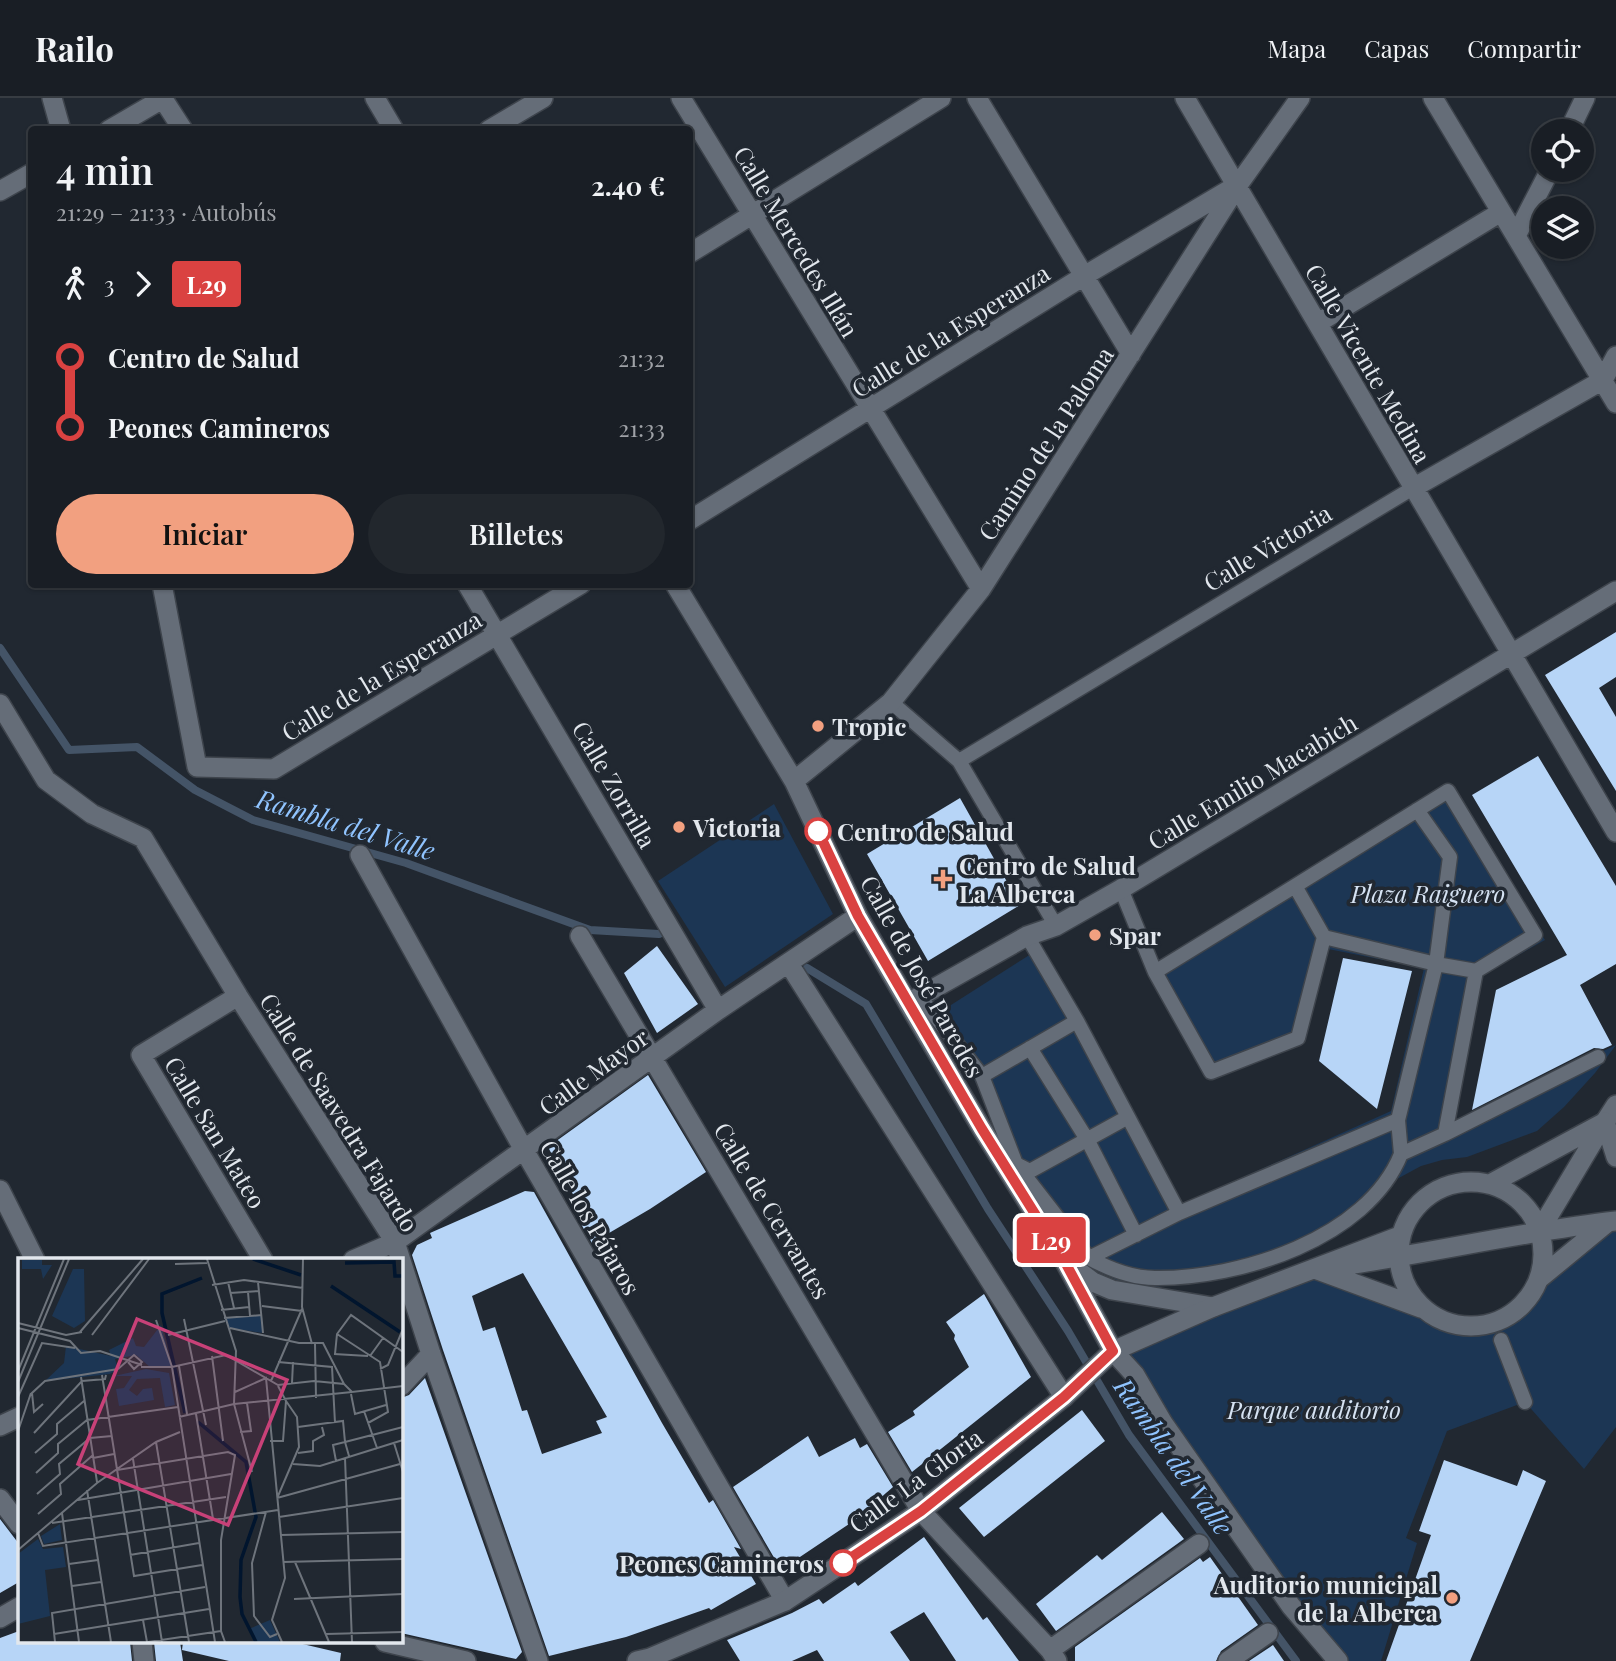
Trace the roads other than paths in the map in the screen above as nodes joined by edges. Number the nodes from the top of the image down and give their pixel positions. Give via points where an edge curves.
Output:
1 (52, 98) edge
2 (163, 98) edge
3 (375, 98) edge
4 (543, 98) edge
5 (681, 98) edge
6 (941, 98) edge
7 (977, 98) edge
8 (1185, 98) edge
9 (1300, 98) edge
10 (1433, 98) edge
11 (1586, 98) edge
12 (1575, 119) edge
13 (60, 126) edge
14 (116, 126) edge
15 (180, 126) edge
16 (392, 126) edge
17 (496, 126) edge
18 (28, 175) edge
19 (1543, 182) edge
20 (1238, 185) junction
21 (0, 191) edge
22 (1501, 212) junction
23 (752, 214) junction
24 (1516, 236) junction
25 (693, 251) edge
26 (1084, 276) junction
27 (1318, 323) junction
28 (1131, 354) junction
29 (1616, 356) edge
30 (1603, 380) junction
31 (1616, 403) edge
32 (870, 408) junction
33 (1413, 488) junction
34 (693, 518) edge
35 (163, 588) edge
36 (470, 588) edge
37 (574, 588) edge
38 (678, 588) edge
39 (981, 589) junction
40 (1616, 591) edge
41 (498, 633) junction
42 (1510, 653) junction
43 (891, 702) junction
44 (0, 704) edge
45 (959, 761) junction
46 (794, 781) junction
47 (1417, 810) junction
48 (1614, 824) edge
49 (360, 855) dead end
50 (1295, 886) junction
51 (1121, 889) junction
52 (858, 916) junction
53 (1056, 926) junction
54 (580, 936) dead end
55 (1027, 936) junction
56 (1324, 937) junction
57 (789, 964) junction
58 (1436, 964) junction
59 (1155, 971) junction
60 (1476, 971) junction
61 (238, 996) junction
62 (914, 1000) junction
63 (718, 1010) junction
64 (1077, 1021) junction
65 (1030, 1048) junction
66 (654, 1057) junction
67 (1598, 1057) dead end
68 (982, 1076) junction
69 (1611, 1113) edge
70 (1128, 1117) junction
71 (1398, 1120) junction
72 (1445, 1134) junction
73 (1088, 1142) junction
74 (524, 1150) junction
75 (1401, 1154) junction
76 (1616, 1157) edge
77 (1016, 1164) junction
78 (1490, 1184) junction
79 (0, 1190) edge
80 (1179, 1213) junction
81 (1612, 1222) edge
82 (1540, 1230) junction
83 (1136, 1235) junction
84 (1400, 1236) junction
85 (395, 1242) junction
86 (34, 1258) edge
87 (262, 1258) edge
88 (358, 1258) edge
89 (400, 1258) edge
90 (1089, 1258) junction
91 (1397, 1258) junction
92 (1065, 1262) junction
93 (402, 1264) edge
94 (1315, 1269) junction
95 (1540, 1278) junction
96 (1213, 1307) junction
97 (1421, 1308) junction
98 (1501, 1340) dead end
99 (1113, 1351) junction
100 (431, 1354) junction
101 (402, 1385) edge
102 (1064, 1397) junction
103 (1525, 1402) dead end
104 (18, 1417) edge
105 (0, 1426) edge
106 (0, 1499) edge
107 (921, 1511) junction
108 (18, 1523) edge
109 (1199, 1544) dead end
110 (785, 1601) junction
111 (18, 1608) edge
112 (0, 1618) edge
113 (1268, 1633) dead end
114 (394, 1644) edge
115 (1054, 1656) edge
116 (466, 1661) edge
117 (538, 1661) edge
118 (637, 1661) edge
119 (1228, 1661) edge
120 (1338, 1661) edge

1 - 13 street
2 - 14 street
2 - 15 street
3 - 16 street
4 - 17 street
5 - 23 street, Calle Mercedes Illán
6 - 23 street
7 - 26 street
8 - 20 street, Calle Vicente Medina
9 - 20 street, Camino de la Paloma
10 - 22 street
11 - 12 street
18 - 21 street
19 - 24 street
20 - 26 street, Calle de la Esperanza
20 - 27 street, Calle Vicente Medina
20 - 28 street, Camino de la Paloma
22 - 24 street
22 - 27 street
23 - 25 street
23 - 32 street, Calle Mercedes Illán
24 - 30 street
26 - 28 street
26 - 32 street, Calle de la Esperanza
27 - 33 street, Calle Vicente Medina
28 - 39 street, Camino de la Paloma
29 - 30 street
30 - 31 street
30 - 33 street, Calle Victoria
32 - 34 street, Calle de la Esperanza
32 - 39 street, Calle Mercedes Illán
33 - 42 street, Calle Vicente Medina
33 - 45 street, Calle Victoria
35 - 41 street, Calle de la Esperanza via 197,767 274,769
36 - 41 street, Calle Zorrilla
37 - 41 street, Calle de la Esperanza
38 - 46 street, Calle de José Paredes
39 - 43 street, Camino de la Paloma
40 - 42 street, Calle Emilio Macabich
41 - 63 street, Calle Zorrilla
42 - 48 street, Calle Vicente Medina
42 - 51 street, Calle Emilio Macabich
43 - 45 street
43 - 46 street, Camino de la Paloma
44 - 61 street, Calle de Saavedra Fajardo via 46,780 92,814 142,838
45 - 53 street
46 - 52 street, Calle de José Paredes
47 - 50 street
47 - 58 street via 1450,857
47 - 60 street via 1448,791 1535,935
49 - 74 street, Calle los Pájaros
50 - 56 street
50 - 59 street
51 - 53 street, Calle Emilio Macabich
51 - 59 street
52 - 57 street, Calle Mayor
52 - 62 street, Calle de José Paredes
53 - 55 street, Calle Emilio Macabich
54 - 66 street, Calle de Cervantes
55 - 62 street, Calle Emilio Macabich
55 - 64 street
56 - 58 street
56 - 59 street via 1298,1038 1211,1072
57 - 63 street, Calle Mayor
57 - 102 street
58 - 60 street
58 - 71 street
60 - 72 street
61 - 85 street, Calle de Saavedra Fajardo
61 - 87 street, Calle San Mateo via 141,1055
62 - 68 street
62 - 92 street, Calle de José Paredes via 982,1129
63 - 66 street, Calle Mayor
64 - 65 street
64 - 70 street
65 - 68 street
65 - 73 street
66 - 74 street, Calle Mayor
66 - 107 street, Calle de Cervantes
67 - 72 street
68 - 77 street
69 - 76 street
69 - 78 street
69 - 82 street
70 - 73 street
70 - 80 street
71 - 75 street
71 - 80 street
72 - 75 street
73 - 77 street via 1030,1171
73 - 83 street
74 - 85 street, Calle Mayor
74 - 110 street, Calle los Pájaros
75 - 90 street via 1369,1202 1338,1228 1271,1259 1207,1273 1153,1278 1114,1271
77 - 90 street
78 - 82 street via 1513,1194 1531,1212
78 - 84 street via 1451,1184 1429,1195 1411,1213
79 - 86 street
80 - 83 street
81 - 82 street
81 - 95 street
82 - 91 street
82 - 95 street via 1544,1253
83 - 90 street
84 - 91 street
84 - 94 street
85 - 88 street, Calle Mayor
85 - 89 street, Calle de Saavedra Fajardo
91 - 94 street
91 - 97 street via 1405,1287
92 - 96 street via 1112,1290
92 - 99 street, Calle de José Paredes
93 - 100 street, Calle de Saavedra Fajardo
94 - 96 street, Calle La Gloria
94 - 97 street
95 - 97 street via 1527,1300 1508,1317 1485,1326 1442,1321
96 - 99 street, Calle La Gloria
98 - 103 street
99 - 102 street, Calle La Gloria
99 - 120 street, Calle de José Paredes via 1135,1375 1163,1423 1291,1606
100 - 101 street
100 - 117 street, Calle de Saavedra Fajardo
102 - 107 street, Calle La Gloria
104 - 105 street
106 - 108 street
107 - 110 street, Calle La Gloria
107 - 115 street, Calle de Cervantes
109 - 115 street
110 - 118 street, Calle La Gloria
111 - 112 street
113 - 119 street
114 - 116 street

